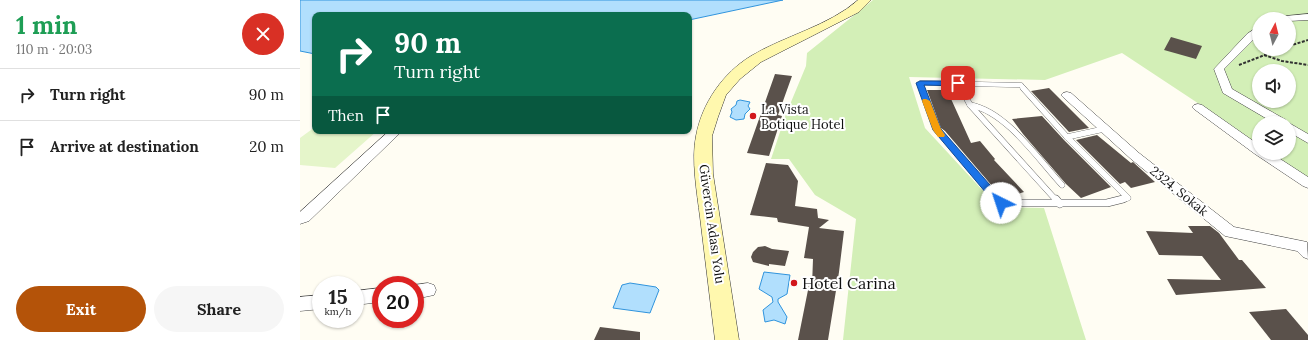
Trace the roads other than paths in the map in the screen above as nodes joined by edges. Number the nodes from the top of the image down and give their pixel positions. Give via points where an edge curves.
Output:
1 (865, 0) edge
2 (1308, 17) edge
3 (1296, 18) edge
4 (1252, 34) edge
5 (958, 83) junction
6 (1066, 95) dead end
7 (970, 105) junction
8 (1198, 107) dead end
9 (1270, 116) edge
10 (1104, 129) junction
11 (1296, 131) edge
12 (393, 134) edge
13 (1067, 137) junction
14 (1308, 139) edge
15 (1252, 146) edge
16 (1273, 160) edge
17 (1308, 183) edge
18 (1062, 185) dead end
19 (1060, 204) junction
20 (300, 219) edge
21 (1308, 253) edge
22 (312, 303) edge
23 (300, 304) edge
24 (727, 340) edge

1 - 24 main road, Güvercin Adası Yolu via 855,9 756,60 735,76 719,94 704,136 704,174
2 - 3 street
4 - 9 street via 1219,69 1228,91
5 - 7 lane
5 - 13 lane via 1021,85
5 - 19 lane via 920,83 937,130 945,140 1001,203
6 - 10 street, 2324. Sokak
7 - 18 lane via 985,108 993,113
7 - 19 lane
8 - 15 street
10 - 13 lane
10 - 21 street, 2324. Sokak via 1230,232 1302,246
11 - 14 street
12 - 20 street
13 - 19 lane via 1128,198 1107,204
16 - 17 street
22 - 23 street

